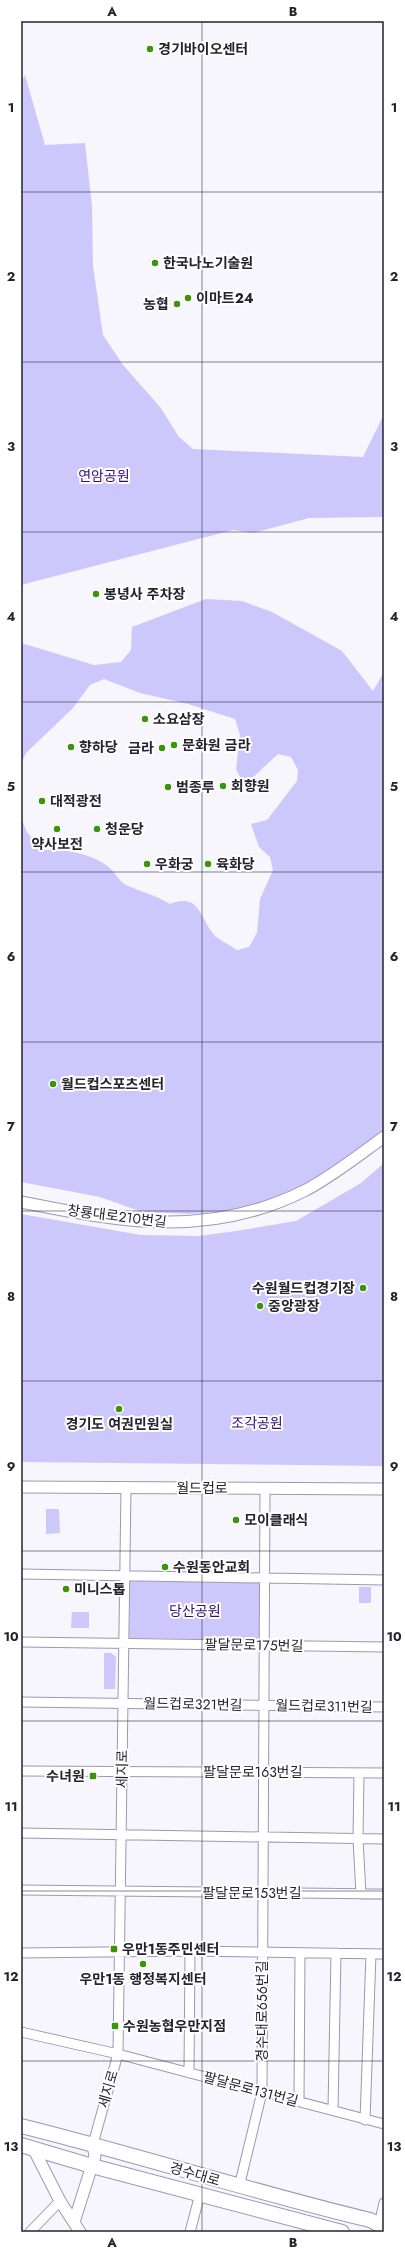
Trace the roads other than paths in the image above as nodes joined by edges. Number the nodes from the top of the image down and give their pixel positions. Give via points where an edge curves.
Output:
1 (384, 1137) edge
2 (21, 1202) edge
3 (21, 1487) edge
4 (126, 1488) junction
5 (265, 1489) junction
6 (384, 1490) edge
7 (21, 1574) edge
8 (125, 1575) junction
9 (264, 1578) junction
10 (384, 1580) edge
11 (21, 1642) edge
12 (124, 1644) junction
13 (264, 1645) junction
14 (384, 1647) edge
15 (21, 1702) edge
16 (123, 1702) junction
17 (264, 1705) junction
18 (384, 1707) edge
19 (21, 1771) edge
20 (122, 1772) junction
21 (263, 1772) junction
22 (359, 1773) junction
23 (384, 1773) edge
24 (21, 1833) edge
25 (120, 1836) junction
26 (263, 1838) junction
27 (358, 1839) junction
28 (384, 1839) edge
29 (21, 1890) edge
30 (119, 1892) junction
31 (263, 1894) junction
32 (361, 1894) junction
33 (384, 1894) edge
34 (190, 1951) junction
35 (120, 1952) junction
36 (21, 1953) edge
37 (262, 1953) junction
38 (300, 1953) junction
39 (336, 1953) junction
40 (371, 1954) junction
41 (384, 1954) edge
42 (21, 2032) edge
43 (118, 2054) junction
44 (189, 2072) junction
45 (262, 2092) junction
46 (299, 2101) junction
47 (333, 2110) junction
48 (365, 2120) junction
49 (384, 2124) edge
50 (21, 2126) edge
51 (93, 2144) junction
52 (27, 2146) edge
53 (92, 2166) junction
54 (239, 2187) junction
55 (200, 2194) junction
56 (60, 2201) junction
57 (384, 2203) edge
58 (380, 2222) edge
59 (77, 2227) edge
60 (30, 2232) edge
61 (190, 2232) edge
62 (342, 2232) edge

1 - 2 street, 창룡대로210번길 via 337,1171 293,1196 261,1208 207,1220 169,1223 138,1221
3 - 4 street, 월드컵로
4 - 5 street, 월드컵로
4 - 8 street, 세지로
5 - 6 street, 월드컵로
5 - 9 street
7 - 8 street
8 - 9 street
8 - 12 street, 세지로
9 - 10 street
9 - 13 street
11 - 12 street
12 - 13 street, 팔달문로175번길
12 - 16 street, 세지로
13 - 14 street, 팔달문로175번길
13 - 17 street
15 - 16 street
16 - 17 street, 월드컵로321번길
16 - 20 street, 세지로
17 - 18 street, 월드컵로311번길
17 - 21 street
19 - 20 street, 팔달문로163번길
20 - 21 street, 팔달문로163번길
20 - 25 street, 세지로
21 - 22 street, 팔달문로163번길
21 - 26 street, 경수대로656번길
22 - 23 street, 팔달문로163번길
22 - 27 street
24 - 25 street
25 - 26 street
25 - 30 street, 세지로
26 - 27 street
26 - 31 street, 경수대로656번길
27 - 28 street
27 - 32 street
29 - 30 street
30 - 31 street, 팔달문로153번길
30 - 35 street, 세지로
31 - 32 street, 팔달문로153번길
31 - 37 street, 경수대로656번길
32 - 33 street, 팔달문로153번길
34 - 35 street, 경수대로656번길
34 - 37 street, 경수대로656번길
34 - 44 street
35 - 36 street
35 - 43 street, 세지로
37 - 38 street
37 - 45 street, 경수대로656번길
38 - 39 street
38 - 46 street
39 - 40 street
39 - 47 street
40 - 41 street
40 - 48 street
42 - 43 street, 팔달문로131번길
43 - 44 street, 팔달문로131번길
43 - 51 street, 세지로
44 - 45 street, 팔달문로131번길
45 - 46 street, 팔달문로131번길
45 - 54 street, 경수대로656번길
46 - 47 street, 팔달문로131번길
47 - 48 street, 팔달문로131번길
48 - 49 street, 팔달문로131번길
50 - 51 main road, 경수대로
51 - 53 street, 세지로 via 95,2156
51 - 54 main road, 경수대로
52 - 53 main road, 경수대로
52 - 56 street, 세지로
53 - 55 main road, 경수대로
53 - 59 street, 세지로
54 - 58 main road, 경수대로
55 - 61 street
55 - 62 main road, 경수대로
56 - 59 street, 세지로
56 - 60 street
57 - 58 street

